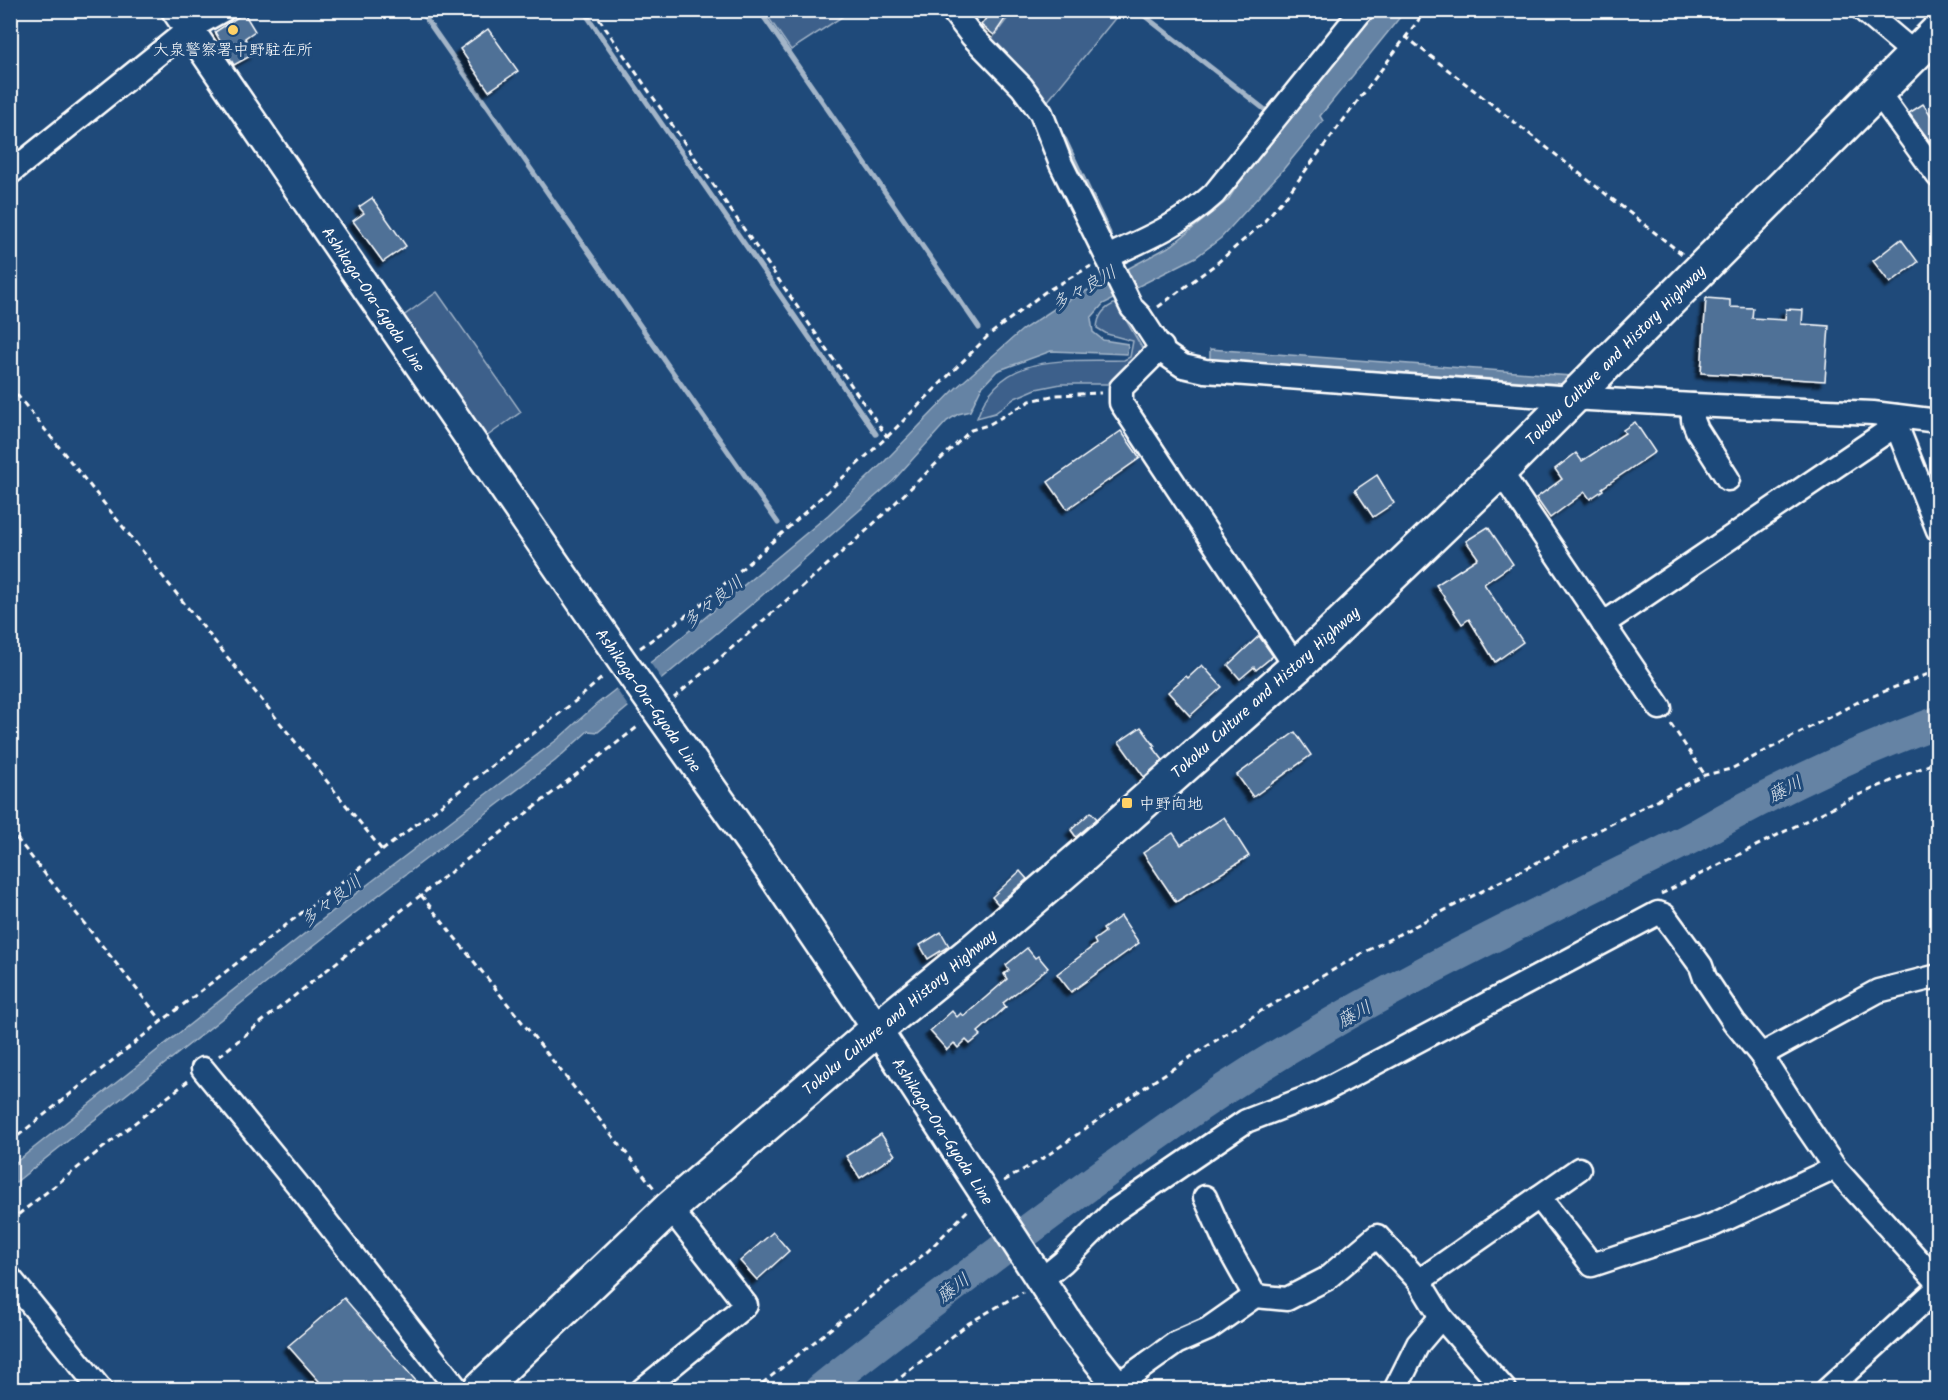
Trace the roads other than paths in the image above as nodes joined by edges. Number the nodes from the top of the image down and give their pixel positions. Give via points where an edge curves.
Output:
1 (223, 10) edge
2 (952, 10) edge
3 (1362, 10) edge
4 (1863, 10) edge
5 (183, 20) edge
6 (1926, 43) edge
7 (1877, 91) junction
8 (10, 173) edge
9 (1938, 176) edge
10 (1108, 260) junction
11 (1162, 346) junction
12 (1572, 398) junction
13 (1693, 405) junction
14 (1894, 421) junction
15 (1938, 421) edge
16 (1500, 471) junction
17 (1728, 479) dead end
18 (1938, 530) edge
19 (1603, 624) junction
20 (1296, 667) junction
21 (1660, 708) road end
22 (1938, 976) edge
23 (877, 1029) junction
24 (1761, 1055) junction
25 (203, 1069) road end
26 (1835, 1168) junction
27 (1579, 1169) dead end
28 (1205, 1197) dead end
29 (1539, 1197) junction
30 (670, 1208) junction
31 (10, 1278) edge
32 (1034, 1281) junction
33 (1419, 1281) junction
34 (1938, 1282) edge
35 (1938, 1288) edge
36 (1255, 1296) junction
37 (1441, 1317) junction
38 (1119, 1387) edge
39 (101, 1389) edge
40 (458, 1389) edge
41 (479, 1389) edge
42 (642, 1389) edge
43 (1395, 1389) edge
44 (1505, 1389) edge
45 (1827, 1389) edge

1 - 5 street
2 - 10 street via 1041,113 1061,165
3 - 10 street via 1214,194 1175,225
4 - 6 street
5 - 8 street
5 - 23 main road, Ashikaga-Ora-Gyoda Line
6 - 7 highway, Tokoku Culture and History Highway
7 - 9 street
7 - 12 highway, Tokoku Culture and History Highway
10 - 11 street via 1136,312
11 - 12 street via 1164,353 1183,366 1205,371
11 - 20 street via 1121,388 1121,403
12 - 13 street
12 - 16 highway, Tokoku Culture and History Highway
13 - 14 street via 1874,413
13 - 17 street via 1697,430
14 - 15 street
14 - 18 street
14 - 19 street via 1883,434
16 - 19 street
16 - 20 highway, Tokoku Culture and History Highway
19 - 21 street
20 - 23 highway, Tokoku Culture and History Highway via 974,950
22 - 24 street via 1878,991
23 - 30 highway, Tokoku Culture and History Highway
23 - 32 main road, Ashikaga-Ora-Gyoda Line
24 - 26 street
24 - 32 street via 1734,1022 1701,966 1664,915 1651,915 1319,1093 1246,1121 1114,1211 1063,1262
25 - 40 street
26 - 29 street via 1713,1225 1592,1265
26 - 34 street
27 - 29 street
28 - 36 street
29 - 33 street
30 - 41 highway, Tokoku Culture and History Highway
30 - 42 street via 746,1305
31 - 39 street
32 - 38 main road, Ashikaga-Ora-Gyoda Line
33 - 36 street via 1377,1236 1326,1279 1287,1299
33 - 37 street
35 - 45 street
36 - 38 street via 1208,1329 1176,1343
37 - 43 street via 1418,1344
37 - 44 street

